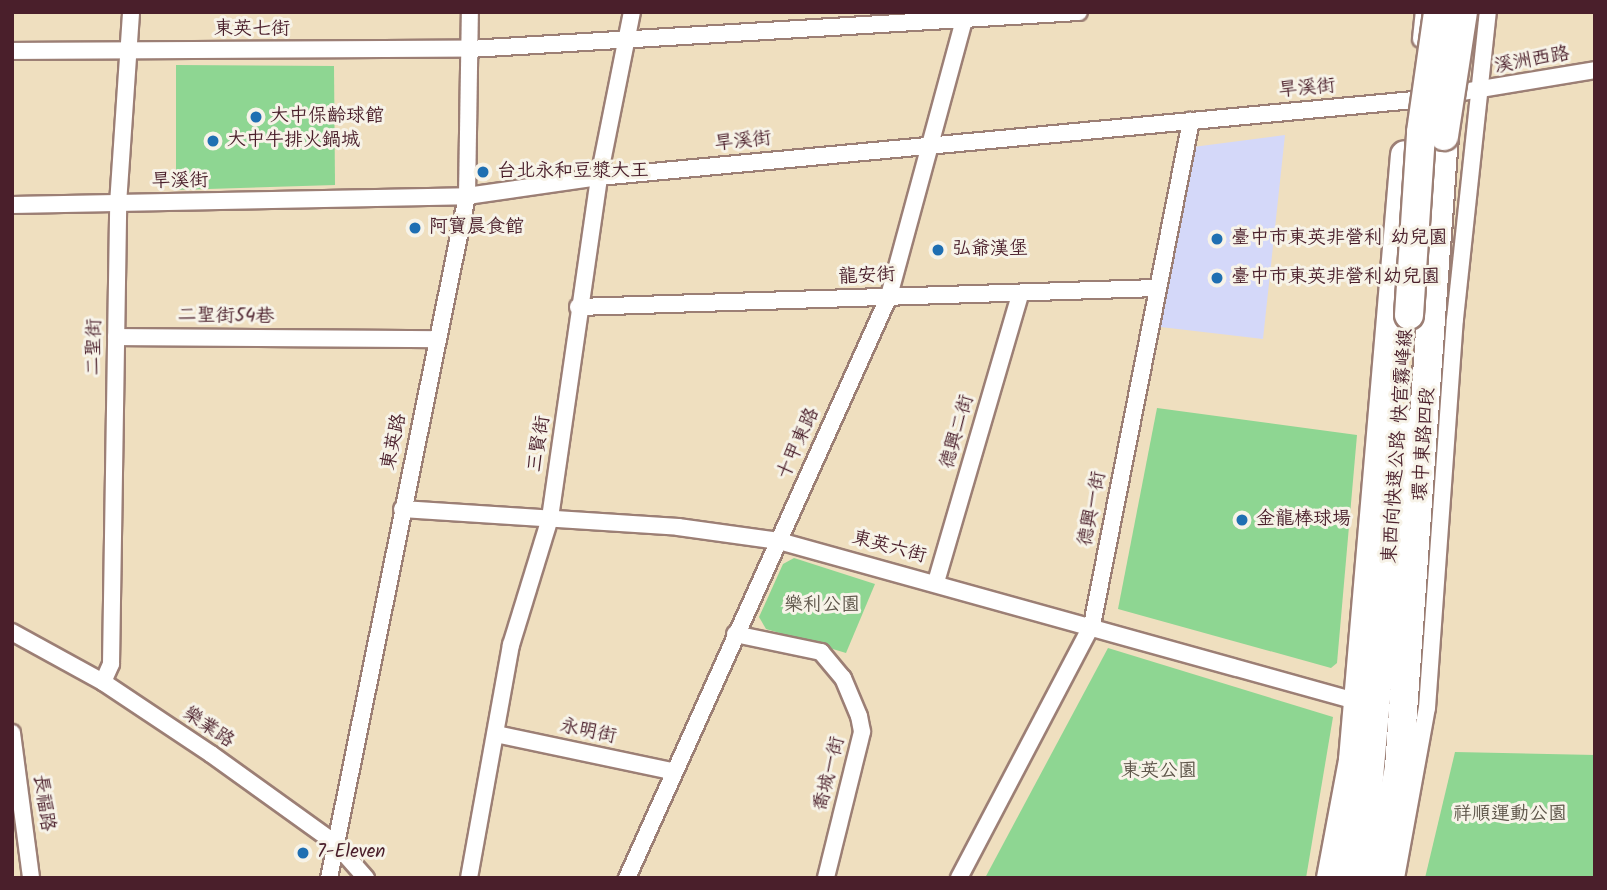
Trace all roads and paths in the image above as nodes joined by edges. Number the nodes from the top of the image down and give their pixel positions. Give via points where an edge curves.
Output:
1 (131, 12) edge
2 (470, 12) edge
3 (632, 12) edge
4 (1079, 12) edge
5 (1424, 12) edge
6 (1438, 12) edge
7 (1463, 12) edge
8 (1488, 12) edge
9 (966, 15) edge
10 (626, 43) junction
11 (470, 49) junction
12 (12, 51) edge
13 (130, 51) junction
14 (1595, 70) edge
15 (1476, 92) junction
16 (1413, 100) junction
17 (1191, 121) junction
18 (929, 144) junction
19 (1405, 155) junction
20 (599, 177) junction
21 (467, 196) junction
22 (118, 204) junction
23 (12, 205) edge
24 (1157, 288) junction
25 (1020, 294) junction
26 (889, 296) junction
27 (578, 307) junction
28 (116, 337) junction
29 (438, 339) junction
30 (402, 509) junction
31 (550, 518) junction
32 (779, 541) junction
33 (936, 582) junction
34 (1092, 625) junction
35 (12, 632) edge
36 (735, 634) junction
37 (103, 682) junction
38 (1352, 700) junction
39 (12, 733) edge
40 (496, 734) junction
41 (671, 771) junction
42 (335, 843) junction
43 (31, 878) edge
44 (329, 878) edge
45 (366, 878) edge
46 (469, 878) edge
47 (627, 878) edge
48 (826, 878) edge
49 (959, 878) edge
50 (1321, 878) edge
51 (1331, 878) edge
52 (1340, 878) edge
53 (1351, 878) edge
54 (1378, 878) edge
55 (1396, 878) edge

1 - 13 street, 二聖街
2 - 11 street, 東英路
3 - 10 street, 三賢街
4 - 9 street, 東英七街
5 - 16 street, 環中東路四段
6 - 53 highway, 東西向快速公路 快官霧峰線, bridge via 1420,132 1369,783
7 - 54 highway, 東西向快速公路 快官霧峰線, bridge via 1444,136 1399,768
8 - 15 street, 環中東路四段
9 - 10 street, 東英七街
9 - 18 street, 十甲東路
10 - 11 street, 東英七街
10 - 20 street, 三賢街
11 - 13 street, 東英七街
11 - 21 street, 東英路
12 - 13 street, 東英七街
13 - 22 street, 二聖街
14 - 15 street, 溪洲西路
15 - 16 street, 旱溪街
15 - 55 street, 環中東路四段 via 1427,708
16 - 17 street, 旱溪街
16 - 19 street, 環中東路四段
17 - 18 street, 旱溪街
17 - 24 street, 德興一街
18 - 20 street, 旱溪街
18 - 26 street, 十甲東路
19 - 38 street, 環中東路四段 via 1391,200
19 - 51 highway via 1353,760
19 - 52 street, 環中東路四段 via 1409,210 1373,702 1359,807
20 - 21 street, 旱溪街
20 - 27 street, 三賢街
21 - 22 street, 旱溪街
21 - 29 street, 東英路
22 - 23 street, 旱溪街
22 - 28 street, 二聖街
24 - 25 street, 龍安街
24 - 34 street, 德興一街
25 - 26 street, 龍安街
25 - 33 street, 德興二街
26 - 27 street, 龍安街
26 - 32 street, 十甲東路
27 - 31 street, 三賢街
28 - 29 street, 二聖街54巷
28 - 37 street, 二聖街 via 111,664
29 - 30 street, 東英路
30 - 31 street, 東英六街
30 - 42 street, 東英路
31 - 32 street, 東英六街
31 - 40 street, 三賢街 via 511,645
32 - 33 street, 東英六街
32 - 36 street, 十甲東路
33 - 34 street, 東英六街
34 - 38 street, 東英六街
34 - 49 street, 德興一街
35 - 37 street, 樂業路
36 - 41 street, 十甲東路
36 - 48 street, 喬城一街 via 821,652 843,678 859,716 862,732
37 - 42 street, 樂業路
38 - 50 street, 環中東路四段
39 - 43 street, 長福路
40 - 41 street, 永明街
40 - 46 street, 三賢街
41 - 47 street, 十甲東路
42 - 44 street, 東英路
42 - 45 street, 樂業路

